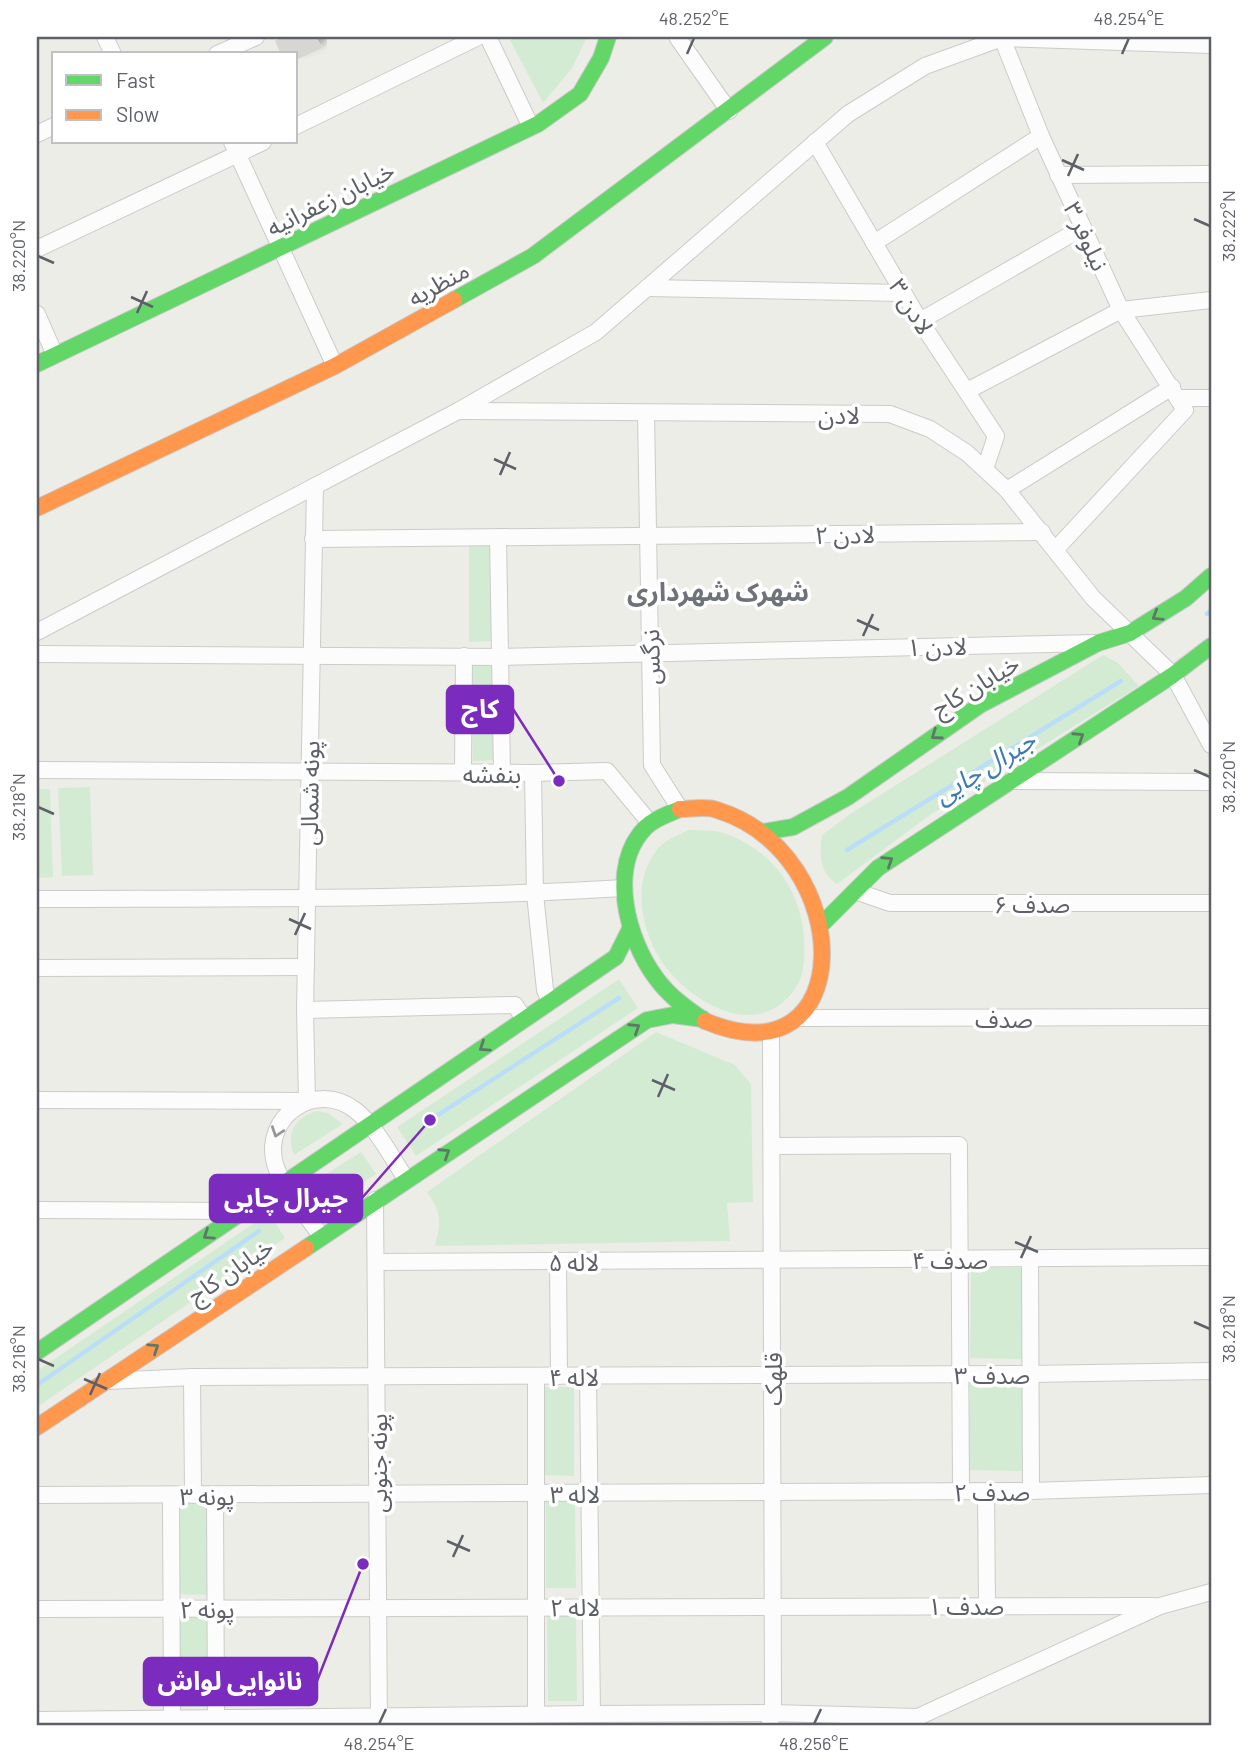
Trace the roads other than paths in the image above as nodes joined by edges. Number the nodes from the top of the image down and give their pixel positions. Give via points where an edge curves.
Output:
1 (256, 37) edge
2 (478, 37) edge
3 (488, 37) edge
4 (608, 37) edge
5 (677, 37) edge
6 (825, 37) edge
7 (1002, 38) edge
8 (1211, 45) edge
9 (222, 52) edge
10 (729, 111) junction
11 (298, 125) edge
12 (531, 127) junction
13 (1041, 136) junction
14 (815, 142) junction
15 (253, 144) edge
16 (234, 148) edge
17 (1211, 174) edge
18 (1058, 175) junction
19 (1082, 228) junction
20 (874, 243) junction
21 (280, 247) junction
22 (37, 249) edge
23 (647, 288) junction
24 (903, 293) junction
25 (1211, 300) edge
26 (1121, 310) junction
27 (37, 314) edge
28 (920, 321) junction
29 (55, 355) junction
30 (37, 364) edge
31 (335, 366) junction
32 (967, 391) junction
33 (1175, 392) junction
34 (1211, 398) edge
35 (458, 411) junction
36 (646, 413) junction
37 (985, 469) junction
38 (315, 486) junction
39 (1007, 490) junction
40 (37, 508) edge
41 (1042, 532) junction
42 (498, 537) junction
43 (648, 537) junction
44 (313, 539) junction
45 (1056, 550) junction
46 (1211, 576) edge
47 (37, 632) edge
48 (1130, 633) junction
49 (1098, 643) junction
50 (1211, 646) edge
51 (650, 652) junction
52 (37, 654) edge
53 (311, 655) junction
54 (464, 656) junction
55 (502, 657) junction
56 (1173, 675) junction
57 (1211, 745) edge
58 (37, 770) edge
59 (309, 771) junction
60 (463, 772) junction
61 (502, 773) junction
62 (533, 773) junction
63 (1010, 781) junction
64 (1211, 782) edge
65 (681, 808) junction
66 (650, 823) junction
67 (762, 832) junction
68 (624, 888) junction
69 (855, 891) junction
70 (535, 894) junction
71 (307, 898) junction
72 (37, 899) edge
73 (1211, 903) edge
74 (821, 925) junction
75 (630, 929) junction
76 (306, 967) junction
77 (37, 968) edge
78 (550, 1002) junction
79 (305, 1010) junction
80 (1211, 1017) edge
81 (797, 1018) junction
82 (524, 1019) junction
83 (703, 1019) junction
84 (771, 1031) junction
85 (37, 1100) edge
86 (307, 1101) junction
87 (369, 1125) junction
88 (772, 1146) junction
89 (406, 1179) junction
90 (285, 1183) junction
91 (375, 1200) junction
92 (37, 1210) edge
93 (244, 1211) junction
94 (321, 1236) junction
95 (1211, 1257) edge
96 (959, 1259) junction
97 (1030, 1259) junction
98 (772, 1260) junction
99 (558, 1261) junction
100 (376, 1262) junction
101 (37, 1352) edge
102 (1211, 1371) edge
103 (772, 1374) junction
104 (960, 1374) junction
105 (1031, 1374) junction
106 (536, 1376) junction
107 (559, 1376) junction
108 (588, 1376) junction
109 (192, 1377) junction
110 (376, 1377) junction
111 (105, 1381) junction
112 (37, 1427) edge
113 (1211, 1485) edge
114 (986, 1491) junction
115 (1031, 1491) junction
116 (772, 1492) junction
117 (961, 1492) junction
118 (536, 1493) junction
119 (589, 1493) junction
120 (377, 1494) junction
121 (37, 1495) edge
122 (170, 1495) junction
123 (193, 1495) junction
124 (215, 1495) junction
125 (1211, 1592) edge
126 (773, 1605) junction
127 (987, 1605) junction
128 (590, 1606) junction
129 (1160, 1606) junction
130 (378, 1607) junction
131 (537, 1607) junction
132 (171, 1608) junction
133 (216, 1608) junction
134 (37, 1609) edge
135 (536, 1714) junction
136 (592, 1714) junction
137 (216, 1718) junction
138 (37, 1720) edge
139 (572, 1720) edge
140 (771, 1720) edge
141 (182, 1721) edge
142 (379, 1721) edge

1 - 9 street
2 - 11 street
3 - 12 street
4 - 12 main road, خیابان زعفرانیه via 580,94
5 - 10 street
6 - 10 main road, منظریه
7 - 8 street
7 - 13 street, نیلوفر ۳
7 - 14 street via 925,66 848,114
10 - 31 main road, منظریه via 533,256
12 - 21 main road, خیابان زعفرانیه
13 - 18 street, نیلوفر ۳
13 - 20 street
14 - 20 street, لادن ۳
14 - 23 street
15 - 16 street
16 - 21 street
16 - 22 street
17 - 18 street
18 - 19 street, نیلوفر ۳
19 - 26 street, نیلوفر ۳
19 - 28 street
20 - 24 street, لادن ۳
21 - 29 main road, خیابان زعفرانیه
21 - 31 street
23 - 24 street
23 - 35 street via 596,332
24 - 28 street, لادن ۳
25 - 26 street
26 - 32 street
26 - 33 street, نیلوفر ۳
27 - 29 street
28 - 32 street, لادن ۳
29 - 30 main road, خیابان زعفرانیه
31 - 40 main road, منظریه
32 - 37 street, لادن ۳ via 996,436
33 - 34 street
33 - 39 street
33 - 45 street via 1185,410
35 - 36 street, لادن
35 - 38 street
36 - 37 street, لادن via 890,414 930,429
36 - 43 street, نرگس
37 - 39 street, لادن
38 - 44 street, پونه شمالی
38 - 47 street
39 - 41 street, لادن
41 - 43 street, لادن ۲
41 - 45 street, لادن
42 - 43 street, لادن ۲
42 - 44 street, لادن ۲
42 - 55 street
43 - 51 street, نرگس
44 - 53 street, پونه شمالی
45 - 48 street, لادن via 1093,598
46 -> 48 main road, خیابان کاج via 1186,598
48 - 49 main road, خیابان کاج
48 - 56 street, لادن
49 - 51 street, لادن ۱
49 -> 67 main road, خیابان کاج via 980,705 838,802 793,827
50 - 56 main road
51 - 55 street, لادن ۱
51 - 65 street, نرگس via 652,765
52 - 53 street, لادن ۱
53 - 54 street, لادن ۱
53 - 59 street, پونه شمالی
54 - 55 street, لادن ۱
54 - 60 street
55 - 61 street
56 - 57 street, لادن
63 -> 56 main road
58 - 59 street, بنفشه
59 - 60 street, بنفشه
59 - 71 street, پونه شمالی
60 - 61 street, بنفشه
61 - 62 street, بنفشه
62 - 66 street, بنفشه via 607,771
62 - 70 street
63 - 64 street
69 -> 63 main road via 878,868
65 - 66 main road
65 - 67 main road via 715,810
66 - 68 main road via 633,844
67 - 74 main road via 801,872
68 - 70 street
68 - 75 main road
69 - 73 street, صدف ۶ via 890,903
69 - 74 main road
70 - 71 street
70 - 78 street
71 - 72 street
71 - 76 street, پونه شمالی
74 - 81 main road via 819,984 811,1003
75 - 78 main road, خیابان کاج via 616,957
75 - 83 main road via 654,976 671,996
76 - 77 street
76 - 79 street, پونه شمالی
78 - 82 main road, خیابان کاج
79 - 82 street via 515,1005
79 - 86 street, پونه شمالی
80 - 81 street, صدف
81 - 84 main road
82 -> 87 main road, خیابان کاج
83 - 84 main road via 747,1035
89 -> 83 main road, خیابان کاج via 647,1020 673,1015
84 - 88 street, قلهک
85 - 86 street
86 - 87 street via 327,1098 343,1102
86 -> 90 street via 282,1118 275,1133 272,1150
87 - 89 street
87 - 90 main road, خیابان کاج
88 - 96 street via 959,1146
88 - 98 street, قلهک
89 - 91 main road, خیابان کاج
90 - 93 main road, خیابان کاج
90 - 94 street
91 - 94 main road, خیابان کاج
91 - 100 street, پونه جنوبی
92 - 93 street
93 -> 101 main road, خیابان کاج
111 -> 94 main road, خیابان کاج
95 - 97 street, صدف ۴
96 - 97 street, صدف ۴
96 - 98 street, صدف ۴
96 - 104 street
97 - 105 street
98 - 99 street, لاله ۵
98 - 103 street, قلهک
99 - 100 street, لاله ۵
99 - 107 street
100 - 110 street, پونه جنوبی
102 - 105 street, صدف ۳
103 - 104 street, صدف ۳
103 - 108 street, لاله ۴
103 - 116 street, قلهک
104 - 105 street, صدف ۳
104 - 117 street
105 - 115 street
106 - 107 street, لاله ۴
106 - 110 street, لاله ۴
106 - 118 street
107 - 108 street, لاله ۴
108 - 119 street
109 - 110 street, لاله ۴
109 - 111 street, لاله ۴
109 - 123 street
110 - 120 street, پونه جنوبی
111 - 112 main road, خیابان کاج
113 - 115 street, صدف ۲
114 - 115 street, صدف ۲
114 - 117 street, صدف ۲
114 - 127 street
116 - 117 street, صدف ۲
116 - 119 street, لاله ۳
116 - 126 street, قلهک
118 - 119 street, لاله ۳
118 - 120 street, لاله ۳
118 - 131 street
119 - 128 street
120 - 124 street, پونه ۳
120 - 130 street, پونه جنوبی
121 - 122 street, پونه ۳
122 - 123 street, پونه ۳
122 - 132 street
123 - 124 street, پونه ۳
124 - 133 street
125 - 129 street
126 - 127 street, صدف ۱
126 - 128 street, لاله ۲
126 - 140 street, قلهک
127 - 129 street, صدف ۱
128 - 131 street, لاله ۲
128 - 136 street
129 - 140 street via 918,1717
130 - 131 street, لاله ۲
130 - 133 street, پونه ۲
130 - 142 street, پونه جنوبی
131 - 135 street
132 - 133 street, پونه ۲
132 - 134 street, پونه ۲
132 - 141 street
133 - 137 street
135 - 139 street
135 - 142 street
136 - 139 street
136 - 140 street
137 - 141 street
137 - 142 street
138 - 141 street

